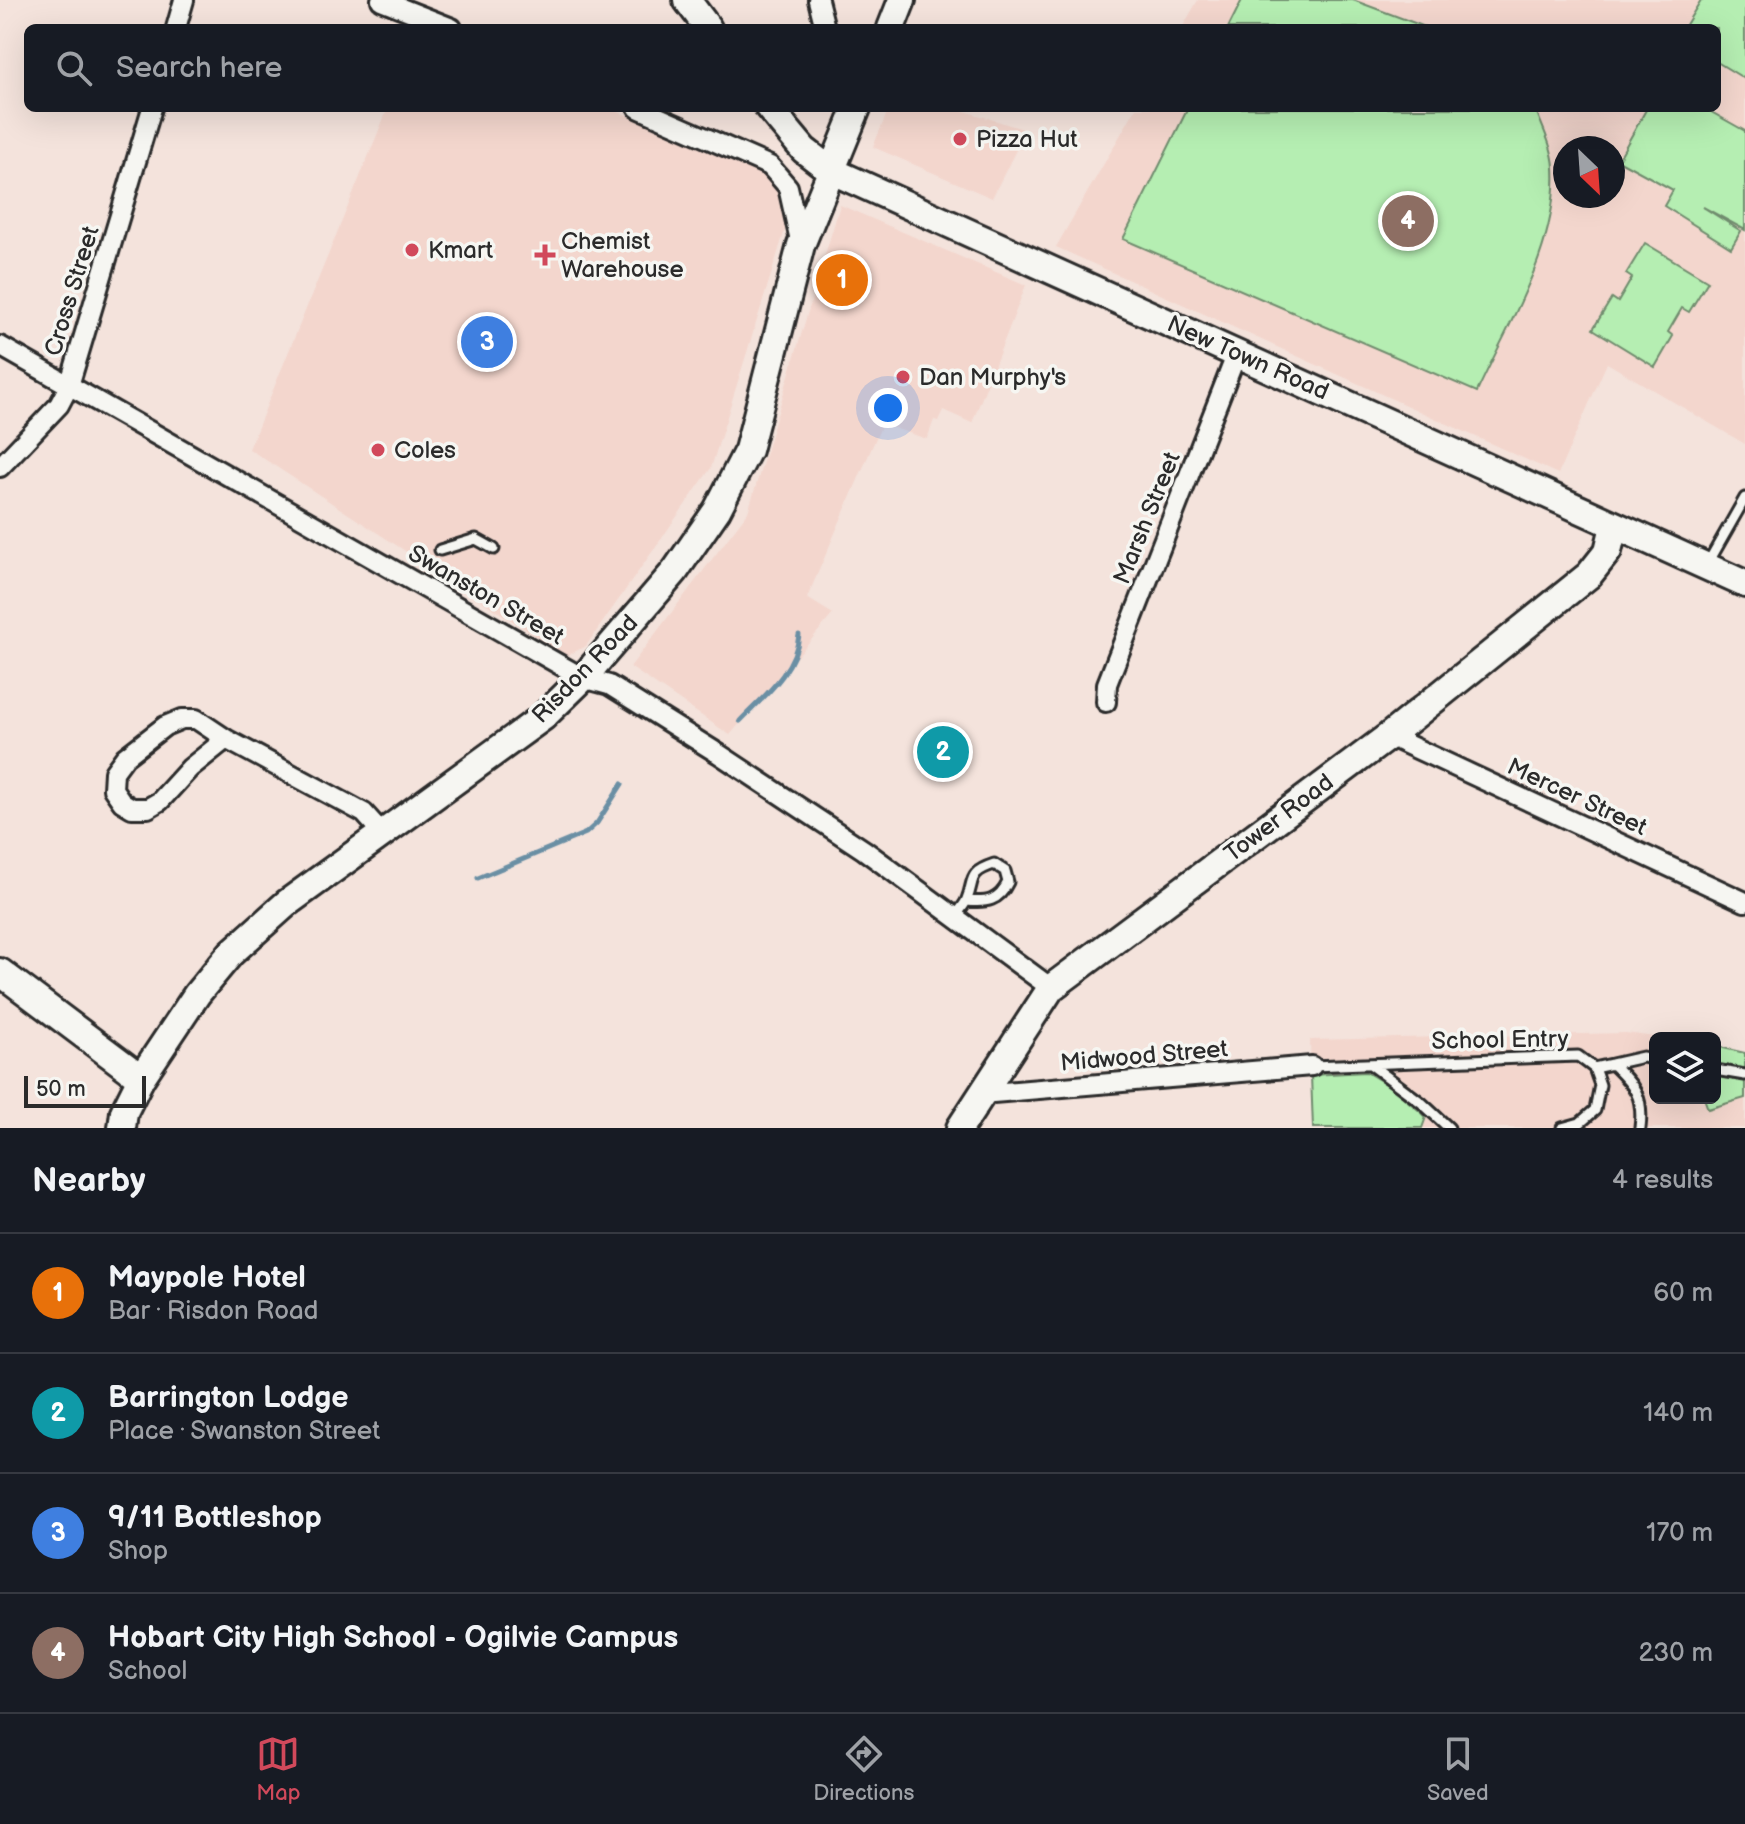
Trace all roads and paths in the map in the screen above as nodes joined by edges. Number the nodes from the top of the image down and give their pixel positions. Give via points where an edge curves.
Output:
1 (184, 0) edge
2 (381, 0) edge
3 (687, 0) edge
4 (818, 0) edge
5 (902, 0) edge
6 (177, 24) edge
7 (442, 24) edge
8 (705, 24) edge
9 (824, 24) edge
10 (893, 24) edge
11 (151, 112) edge
12 (647, 112) edge
13 (772, 112) edge
14 (855, 112) edge
15 (830, 170) junction
16 (801, 245) junction
17 (0, 346) edge
18 (1237, 353) junction
19 (69, 386) junction
20 (0, 467) edge
21 (1745, 498) edge
22 (1614, 526) junction
23 (494, 549) dead end
24 (440, 550) dead end
25 (1707, 566) junction
26 (1745, 584) edge
27 (583, 678) junction
28 (1106, 702) dead end
29 (1389, 736) junction
30 (226, 739) junction
31 (382, 833) junction
32 (967, 901) junction
33 (1745, 902) edge
34 (955, 916) junction
35 (0, 972) edge
36 (1051, 988) junction
37 (1649, 1058) edge
38 (1370, 1064) junction
39 (1612, 1064) junction
40 (1312, 1066) joint
41 (1594, 1068) junction
42 (1721, 1071) edge
43 (1745, 1075) edge
44 (141, 1078) junction
45 (985, 1088) junction
46 (1438, 1118) junction
47 (122, 1128) edge
48 (960, 1128) edge
49 (1429, 1128) edge
50 (1449, 1128) edge
51 (1562, 1128) edge
52 (1640, 1128) edge

1 - 6 street
2 - 7 street
3 - 8 street
4 - 9 street
5 - 10 street
11 - 19 street, Cross Street
12 - 16 street via 770,166 788,187
13 - 15 street, New Town Road via 804,150
14 - 15 street, Risdon Road
15 - 16 street, Risdon Road
15 - 18 street, New Town Road
16 - 27 street, Risdon Road via 748,450 717,510 675,571
17 - 19 street, Swanston Street
18 - 22 street, New Town Road
18 - 28 street, Marsh Street via 1107,684
19 - 20 street, Cross Street via 59,405
19 - 27 street, Swanston Street
21 - 25 lane
22 - 25 street, New Town Road
22 - 29 street, Tower Road via 1608,551 1589,575
23 - 24 lane via 476,539
25 - 26 street, New Town Road
27 - 31 street, Risdon Road via 543,717
27 - 34 street, Swanston Street via 609,685 719,754
29 - 33 street, Mercer Street
29 - 36 street, Tower Road
30 - 30 street via 196,719 165,726 125,757 114,772 113,789 132,808 148,808
30 - 31 street via 364,813
31 - 44 street, Risdon Road via 287,903 231,953
32 - 32 lane via 970,880 982,868 994,864 1005,871 1003,894 991,902
32 - 34 lane
34 - 36 street, Swanston Street
35 - 44 street
36 - 45 street, Tower Road
37 - 39 lane
38 - 40 lane, School Entry
38 - 41 lane, School Entry via 1578,1056
38 - 46 lane
39 - 41 lane
39 - 52 lane via 1641,1101
40 - 45 street, Midwood Street
41 - 51 lane, School Entry via 1600,1085 1595,1110 1580,1123
42 - 43 lane
44 - 47 street, Risdon Road
45 - 48 street, Tower Road
46 - 49 lane
46 - 50 lane

